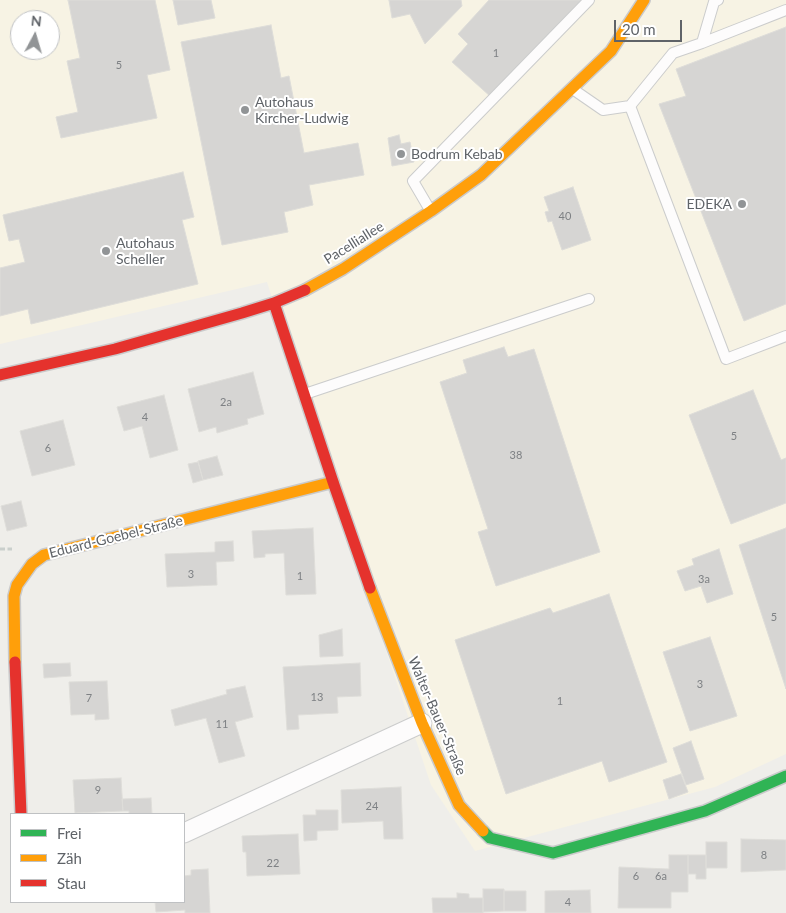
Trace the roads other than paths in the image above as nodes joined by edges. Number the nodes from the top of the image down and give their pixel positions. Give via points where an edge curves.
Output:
1 (589, 0) edge
2 (644, 0) edge
3 (718, 0) edge
4 (786, 10) edge
5 (702, 43) junction
6 (572, 88) junction
7 (630, 106) junction
8 (431, 212) junction
9 (589, 299) dead end
10 (274, 302) junction
11 (786, 336) edge
12 (0, 375) edge
13 (304, 394) junction
14 (333, 482) junction
15 (422, 723) junction
16 (786, 776) edge
17 (21, 813) edge
18 (185, 833) edge

1 - 8 lane via 413,181
2 - 6 street, Pacelliallee via 611,51
3 - 5 lane via 714,2
4 - 5 lane
5 - 7 lane via 674,53
6 - 7 lane via 602,110
6 - 8 street, Pacelliallee via 481,175
7 - 11 lane via 726,359
8 - 10 street, Pacelliallee via 310,288
9 - 13 lane
10 - 12 street, Pacelliallee via 115,349
10 - 13 street, Walter-Bauer-Straße
13 - 14 street, Walter-Bauer-Straße
14 - 15 street, Walter-Bauer-Straße
14 - 17 street, Eduard-Goebel-Straße via 44,555 32,564 17,585 13,613
15 - 16 street, Walter-Bauer-Straße via 459,805 490,838 553,853 705,811
15 - 18 street

